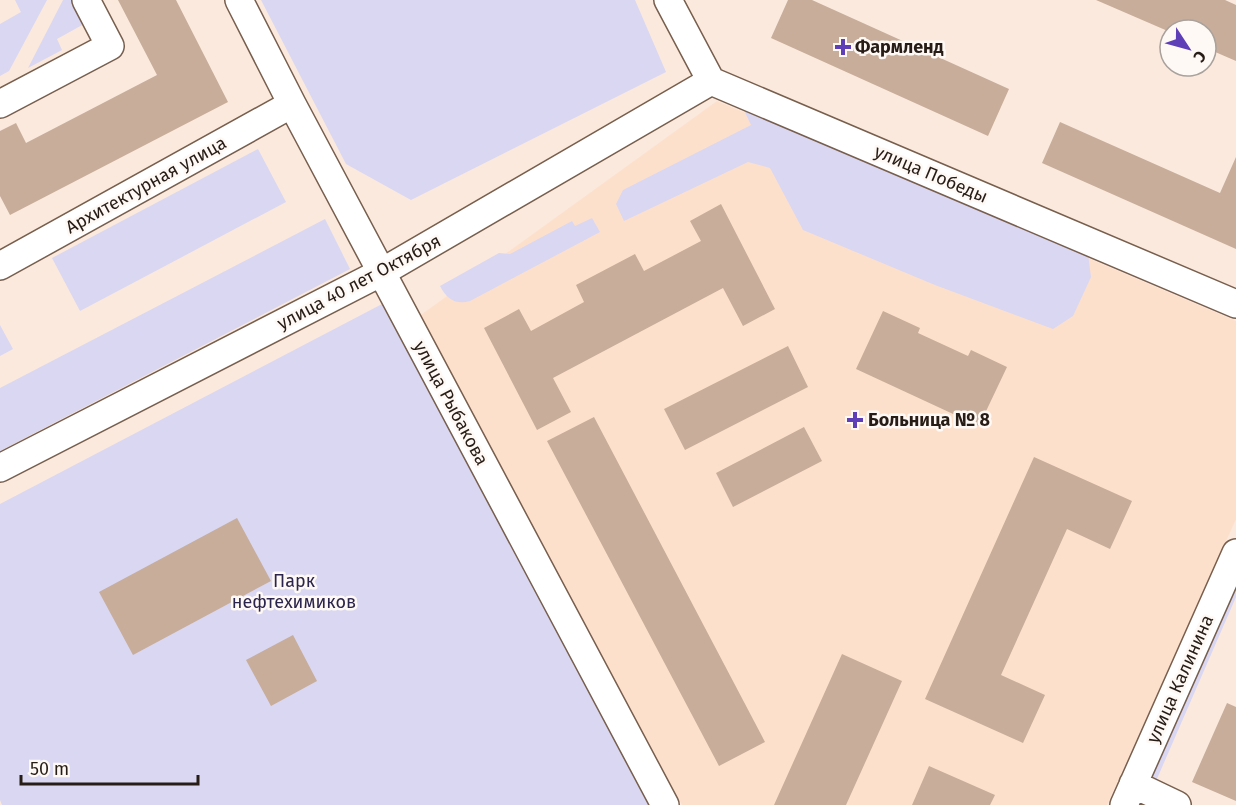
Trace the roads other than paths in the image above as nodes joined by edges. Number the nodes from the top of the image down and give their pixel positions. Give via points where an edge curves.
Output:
1 (86, 0) edge
2 (239, 0) edge
3 (668, 0) edge
4 (711, 81) junction
5 (0, 104) edge
6 (292, 104) junction
7 (0, 266) edge
8 (382, 272) junction
9 (1236, 304) edge
10 (0, 468) edge
11 (1236, 553) edge
12 (1129, 795) edge
13 (665, 805) edge
14 (1177, 805) edge

1 - 5 street via 110,46
2 - 6 street, улица Рыбакова
3 - 4 street
4 - 8 street, улица 40 лет Октября
4 - 9 street, улица Победы
6 - 7 street, Архитектурная улица
6 - 8 street, улица Рыбакова
8 - 10 street, улица 40 лет Октября
8 - 13 street, улица Рыбакова
11 - 12 street, улица Калинина
12 - 14 street

